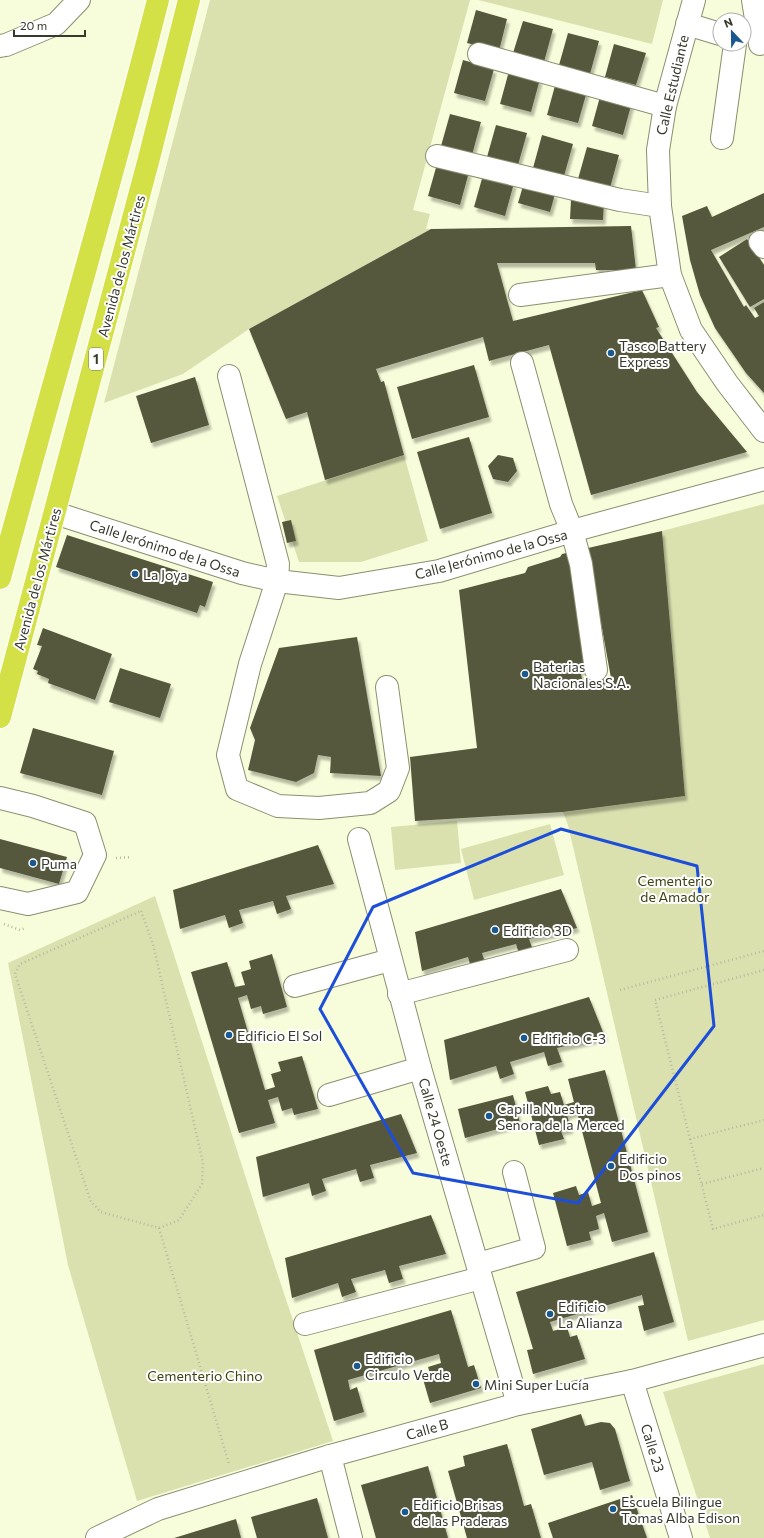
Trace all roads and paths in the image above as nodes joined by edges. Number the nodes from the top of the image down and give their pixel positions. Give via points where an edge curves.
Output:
1 (79, 0) edge
2 (158, 0) edge
3 (189, 0) edge
4 (694, 0) edge
5 (752, 0) edge
6 (687, 24) junction
7 (712, 32) edge
8 (756, 43) edge
9 (0, 46) edge
10 (734, 52) edge
11 (479, 54) dead end
12 (665, 106) junction
13 (722, 138) dead end
14 (437, 156) dead end
15 (660, 206) junction
16 (670, 275) junction
17 (520, 296) dead end
18 (522, 363) dead end
19 (229, 376) dead end
20 (764, 431) edge
21 (764, 479) edge
22 (55, 513) junction
23 (572, 531) junction
24 (0, 578) edge
25 (277, 581) junction
26 (596, 670) dead end
27 (387, 687) dead end
28 (0, 717) edge
29 (0, 798) edge
30 (359, 839) dead end
31 (0, 898) edge
32 (567, 950) dead end
33 (764, 951) edge
34 (390, 960) junction
35 (764, 970) edge
36 (294, 986) dead end
37 (620, 990) dead end
38 (399, 994) junction
39 (420, 1068) junction
40 (329, 1095) dead end
41 (764, 1120) edge
42 (690, 1139) junction
43 (764, 1168) edge
44 (514, 1172) dead end
45 (702, 1184) junction
46 (764, 1215) edge
47 (159, 1228) junction
48 (480, 1271) junction
49 (305, 1324) dead end
50 (764, 1345) edge
51 (632, 1381) junction
52 (518, 1404) junction
53 (330, 1456) junction
54 (229, 1464) dead end
55 (97, 1538) edge
56 (351, 1538) edge
57 (681, 1538) edge

1 - 9 street via 56,24
2 - 24 highway
3 - 22 highway, Avenida de los Mártires / 1
4 - 6 street, Calle Estudiante
5 - 8 street
6 - 7 street
6 - 12 street, Calle Estudiante
10 - 13 street
11 - 12 street
12 - 15 street, Calle Estudiante via 658,150
14 - 15 street via 620,200
15 - 16 street, Calle Estudiante
16 - 17 street
16 - 20 street, Calle Estudiante via 691,330
18 - 23 street via 561,504
19 - 25 street via 275,549 278,564
21 - 23 street, Calle Jerónimo de la Ossa
22 - 25 street, Calle Jerónimo de la Ossa via 242,573
22 - 28 highway, Avenida de los Mártires / 1
23 - 25 street, Calle Jerónimo de la Ossa via 439,571 339,588
23 - 26 street via 581,564
25 - 27 street via 250,664 228,754 237,789 278,806 319,808 370,803 389,791 398,768
29 - 31 street via 85,823 95,855 77,892 28,904
30 - 34 street, Calle 24 Oeste
32 - 38 street
33 - 37 path
34 - 36 street
34 - 38 street, Calle 24 Oeste
35 - 42 path via 655,1000
38 - 39 street, Calle 24 Oeste
39 - 40 street
39 - 48 street, Calle 24 Oeste
41 - 42 path
42 - 45 path
43 - 45 path
44 - 48 street via 534,1248
45 - 46 path via 713,1229
47 - 47 path via 179,1220 202,1184 203,1163 153,944 141,911 20,964 15,974 91,1202 101,1212
47 - 54 path
48 - 49 street
48 - 52 street, Calle 24 Oeste
50 - 51 street, Calle B
51 - 52 street, Calle B
51 - 57 street, Calle 23
52 - 53 street, Calle B
53 - 55 street, Calle B via 158,1509
53 - 56 street

